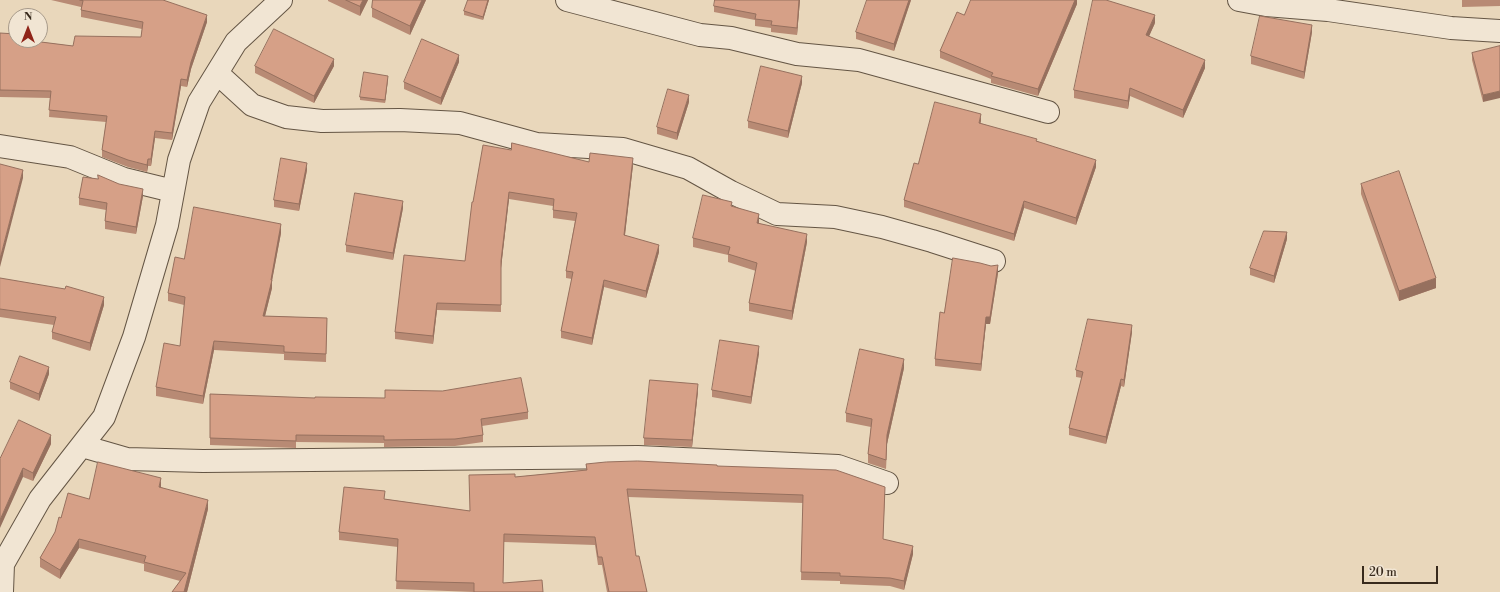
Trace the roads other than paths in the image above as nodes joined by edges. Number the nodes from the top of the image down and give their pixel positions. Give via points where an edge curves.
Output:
1 (281, 0) edge
2 (567, 0) edge
3 (1240, 0) edge
4 (1500, 31) edge
5 (218, 73) junction
6 (1048, 112) dead end
7 (0, 146) edge
8 (173, 191) junction
9 (994, 261) dead end
10 (82, 446) junction
11 (887, 483) dead end
12 (2, 592) edge

1 - 5 street via 236,42
2 - 6 street via 700,36 731,38 797,54 859,60
3 - 4 street via 1451,28
5 - 8 street via 199,102 179,160
5 - 9 street via 252,105 286,117 322,121 400,120 460,123 537,144 623,149 688,168 730,192 777,214 836,217 882,227
7 - 8 street via 70,157 124,179
8 - 10 street via 167,225 134,337 104,417
10 - 11 street via 127,459 203,461 638,457 838,466
10 - 12 street via 40,499 3,564

